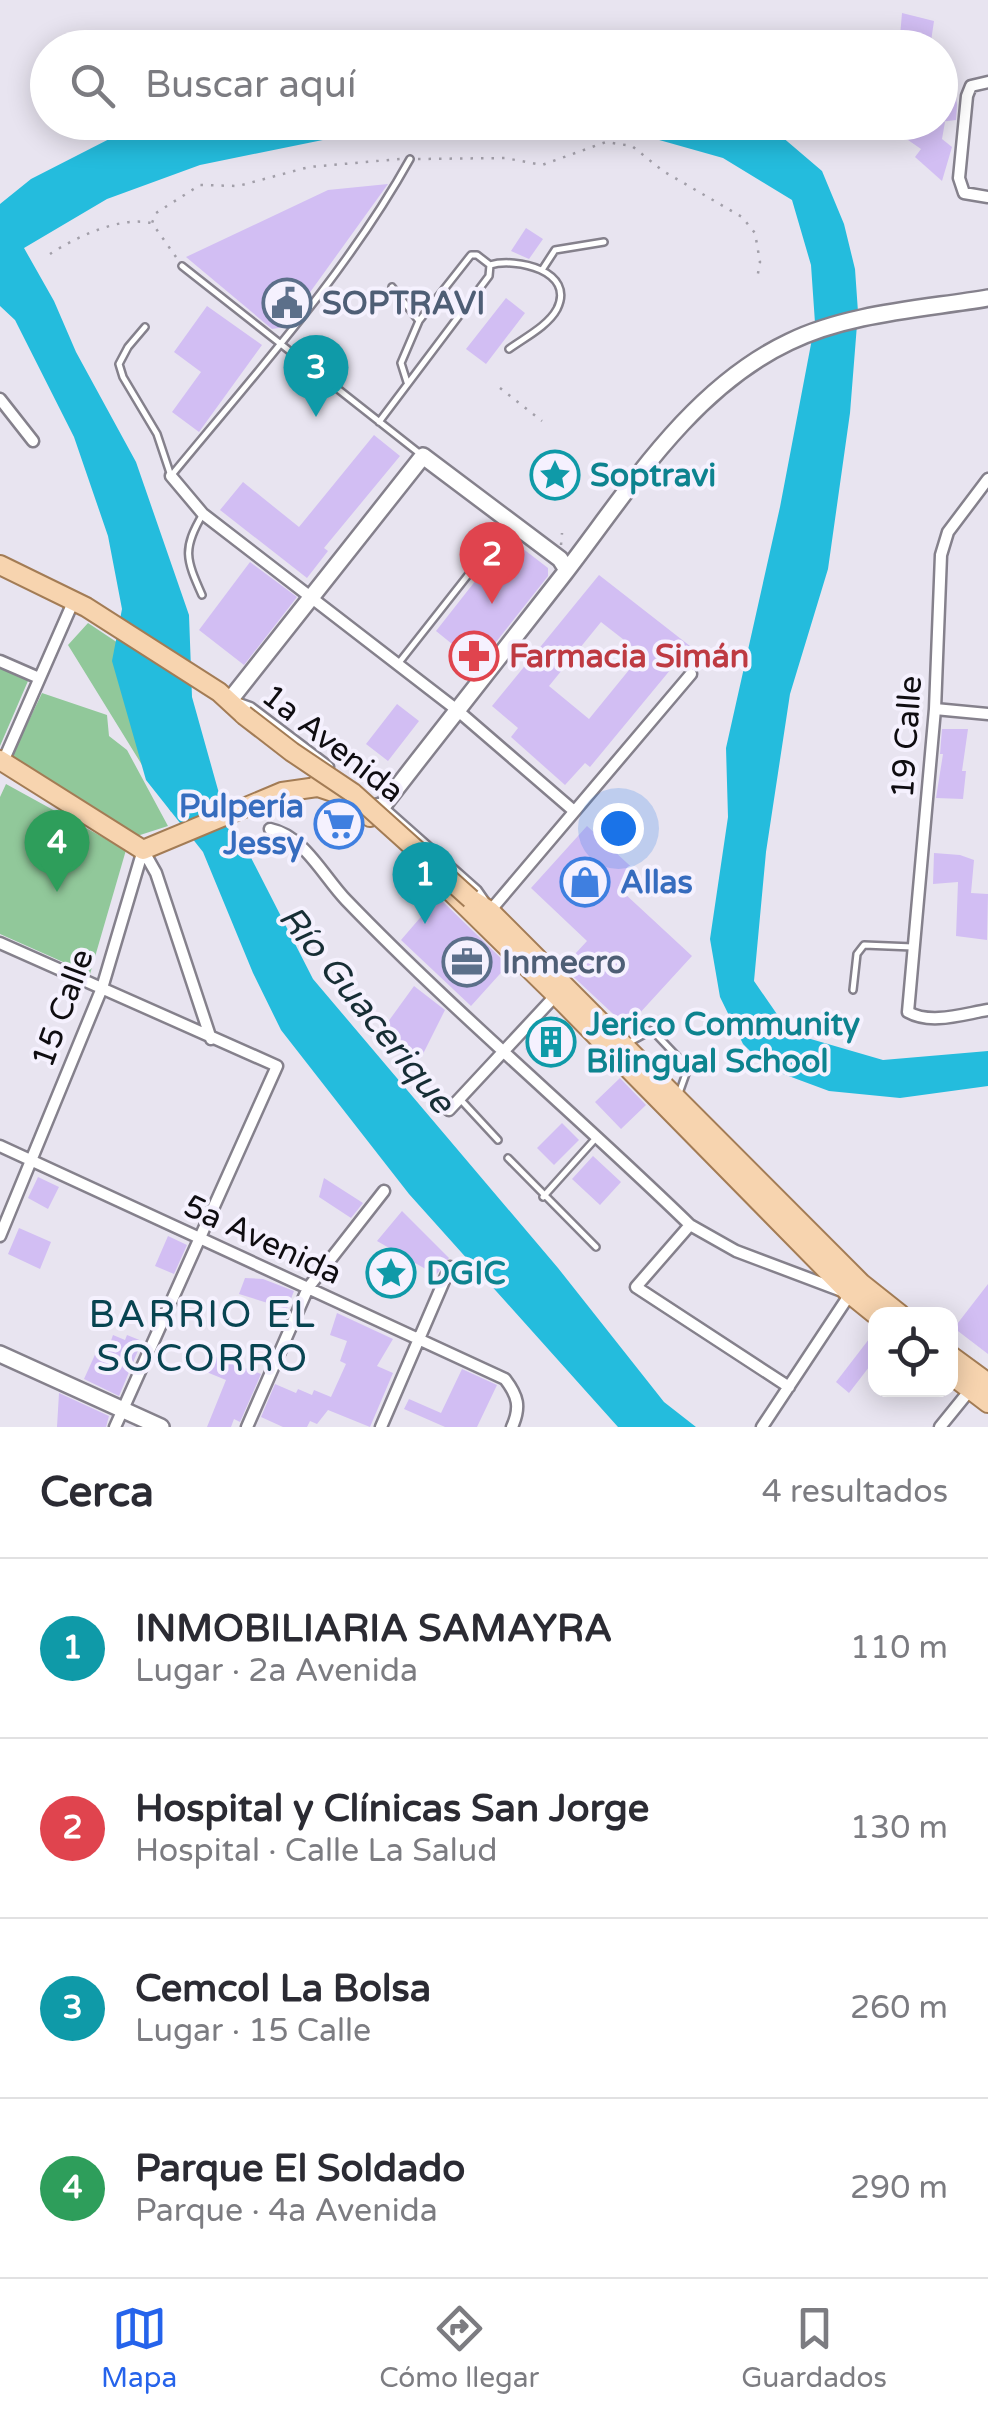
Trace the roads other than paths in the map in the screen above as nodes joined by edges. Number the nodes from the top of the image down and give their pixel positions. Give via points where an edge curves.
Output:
1 (988, 82) edge
2 (410, 158) road end
3 (988, 198) edge
4 (604, 242) dead end
5 (490, 264) junction
6 (182, 266) road end
7 (542, 270) junction
8 (392, 287) dead end
9 (988, 298) edge
10 (419, 322) junction
11 (145, 327) dead end
12 (280, 344) junction
13 (509, 350) dead end
14 (407, 382) junction
15 (0, 398) edge
16 (380, 422) junction
17 (33, 442) dead end
18 (423, 456) junction
19 (171, 476) junction
20 (988, 479) edge
21 (203, 514) junction
22 (511, 521) junction
23 (567, 563) junction
24 (0, 565) edge
25 (202, 594) dead end
26 (312, 596) junction
27 (80, 604) junction
28 (0, 661) edge
29 (398, 664) junction
30 (691, 674) dead end
31 (40, 678) junction
32 (225, 696) junction
33 (935, 708) junction
34 (457, 710) junction
35 (988, 714) edge
36 (1, 763) edge
37 (315, 786) junction
38 (382, 807) junction
39 (574, 811) junction
40 (270, 829) dead end
41 (152, 847) junction
42 (490, 911) junction
43 (0, 943) edge
44 (913, 947) junction
45 (102, 988) junction
46 (852, 990) dead end
47 (556, 994) junction
48 (988, 1010) edge
49 (211, 1039) junction
50 (624, 1045) junction
51 (505, 1050) junction
52 (676, 1098) junction
53 (460, 1099) junction
54 (450, 1110) dead end
55 (598, 1136) junction
56 (498, 1140) dead end
57 (0, 1146) edge
58 (508, 1158) dead end
59 (32, 1160) junction
60 (384, 1191) dead end
61 (543, 1196) junction
62 (690, 1225) junction
63 (0, 1236) edge
64 (201, 1237) junction
65 (596, 1247) dead end
66 (450, 1267) dead end
67 (308, 1288) junction
68 (850, 1294) junction
69 (891, 1307) edge
70 (868, 1308) edge
71 (419, 1339) junction
72 (0, 1354) edge
73 (958, 1361) edge
74 (958, 1380) edge
75 (988, 1383) edge
76 (788, 1387) junction
77 (970, 1390) junction
78 (988, 1403) edge
79 (123, 1410) junction
80 (116, 1427) edge
81 (161, 1427) edge
82 (248, 1427) edge
83 (381, 1427) edge
84 (512, 1427) edge
85 (762, 1427) edge
86 (940, 1427) edge

1 - 3 street via 972,86 967,96 959,178 964,192
2 - 12 lane via 385,203
4 - 7 lane via 555,250
5 - 7 lane via 504,260
5 - 10 lane via 471,255
5 - 14 lane via 489,276
6 - 12 lane
7 - 13 lane via 558,282 558,307
8 - 10 lane
9 - 23 main road via 869,318 792,340 738,374 680,427
10 - 14 lane via 401,363
11 - 19 lane via 120,364
12 - 16 lane
12 - 19 lane
14 - 16 lane
15 - 17 street
16 - 18 lane
18 - 22 main road
18 - 26 main road
19 - 21 street
20 - 33 street, 19 Calle via 948,532 940,555
21 - 25 lane via 189,538 187,560
21 - 26 street
22 - 23 main road
22 - 29 lane
23 - 34 main road
24 - 27 main road, 1a Avenida
26 - 29 street
26 - 32 main road
27 - 31 street
27 - 32 main road, 1a Avenida
28 - 31 street
29 - 34 street
30 - 39 street
31 - 36 street
32 - 38 street, 1a Avenida
32 - 42 main road, 1a Avenida, bridge via 353,793
33 - 35 street
33 - 44 street, 19 Calle
34 - 38 main road
34 - 39 street
36 - 41 main road
37 - 38 main road via 334,786 369,808
37 - 41 main road via 282,792
37 - 47 main road via 384,828
38 - 42 street, 1a Avenida
39 - 42 street
40 - 51 street via 289,833 344,898
41 - 45 street, 15 Calle
41 - 49 street
42 - 50 main road, 1a Avenida
43 - 45 street
44 - 46 lane via 864,946
44 - 48 street, 19 Calle via 908,1012 936,1018
45 - 49 street
45 - 59 street, 15 Calle
47 - 51 street
47 - 68 main road
49 - 64 street via 277,1066
50 - 52 main road, 1a Avenida
50 - 52 lane via 652,1030 688,1068
51 - 53 street
51 - 55 street
52 - 69 main road, 1a Avenida
53 - 54 street
53 - 56 lane
55 - 61 lane
55 - 62 street
57 - 59 street, 5a Avenida
58 - 61 lane
59 - 63 street, 15 Calle
59 - 64 street, 5a Avenida
60 - 67 street
61 - 65 lane
62 - 68 street via 736,1251
62 - 76 street via 636,1288
64 - 67 street, 5a Avenida
64 - 79 street
66 - 71 street
67 - 71 street, 5a Avenida
67 - 82 street
68 - 70 main road
68 - 76 street
71 - 83 street
71 - 84 street, 5a Avenida via 505,1379 517,1394
72 - 79 main road
73 - 75 main road
74 - 77 main road
76 - 85 street
77 - 78 main road
77 - 86 street
79 - 80 street
79 - 81 main road

